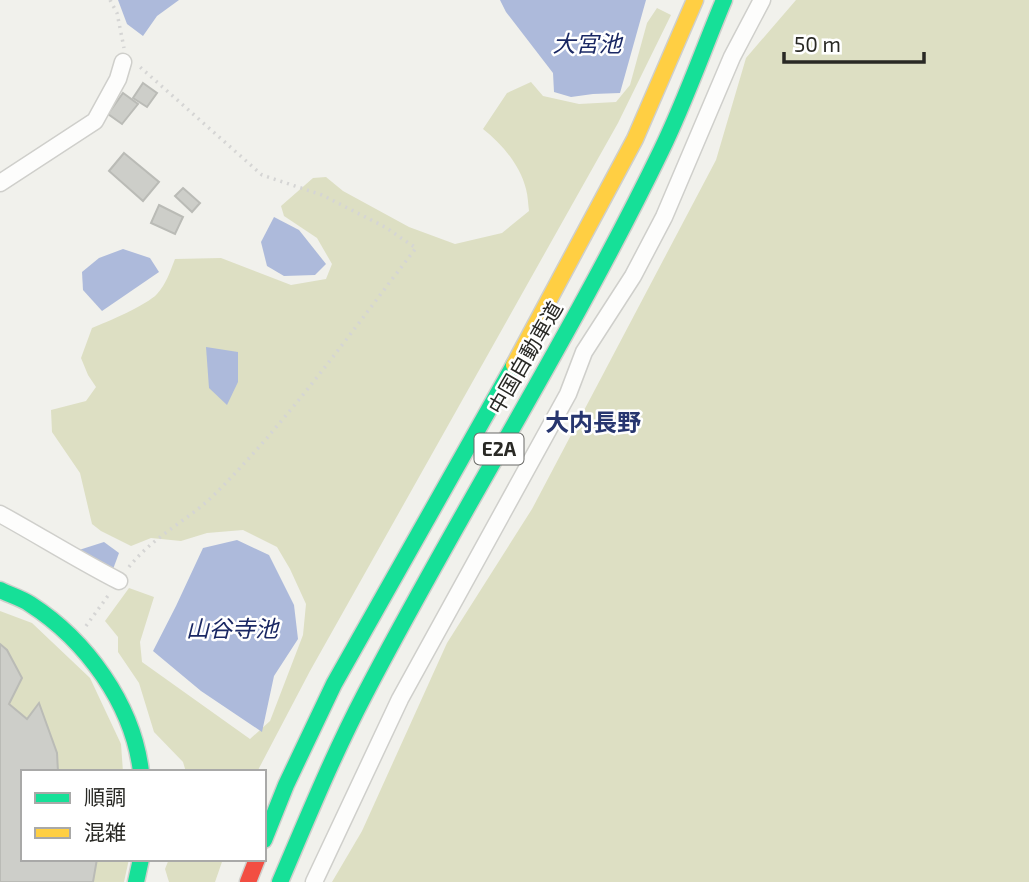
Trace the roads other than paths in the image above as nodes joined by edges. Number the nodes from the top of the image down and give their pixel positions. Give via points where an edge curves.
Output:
1 (724, 0) edge
2 (762, 0) edge
3 (694, 3) edge
4 (123, 62) road end
5 (0, 183) edge
6 (0, 514) edge
7 (118, 580) road end
8 (0, 590) edge
9 (141, 770) edge
10 (266, 835) edge
11 (141, 861) edge
12 (256, 861) edge
13 (136, 882) edge
14 (248, 882) edge
15 (280, 882) edge
16 (314, 882) edge

1 - 15 main road, 中国自動車道 / E2A via 663,149 364,695
2 - 16 street via 732,57 664,217 584,352 568,394 400,699
3 - 10 main road, 中国自動車道 / E2A via 635,139 526,345 334,684
4 - 5 street via 95,121
6 - 7 street
8 - 9 main road via 27,603 76,640 100,668 127,718
11 - 13 main road
12 - 14 main road

